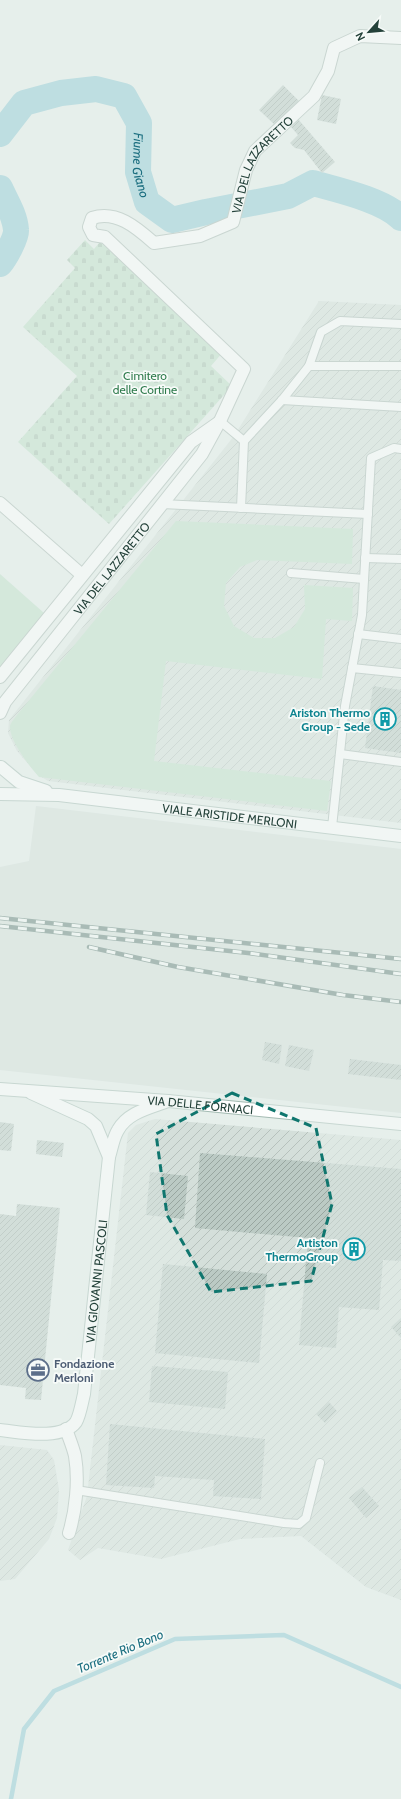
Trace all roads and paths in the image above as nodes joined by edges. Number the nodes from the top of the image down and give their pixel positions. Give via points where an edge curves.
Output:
1 (401, 38) edge
2 (401, 324) edge
3 (309, 366) junction
4 (401, 366) edge
5 (282, 400) junction
6 (401, 407) edge
7 (220, 421) junction
8 (244, 441) junction
9 (401, 449) edge
10 (0, 503) edge
11 (162, 504) junction
12 (241, 508) junction
13 (368, 514) junction
14 (365, 558) junction
15 (401, 559) edge
16 (291, 573) dead end
17 (82, 575) junction
18 (364, 579) junction
19 (358, 634) junction
20 (401, 639) edge
21 (352, 668) junction
22 (401, 673) edge
23 (0, 677) edge
24 (0, 713) edge
25 (340, 754) junction
26 (401, 762) edge
27 (0, 765) edge
28 (0, 794) edge
29 (59, 795) junction
30 (332, 827) junction
31 (401, 836) edge
32 (0, 1089) edge
33 (22, 1089) junction
34 (168, 1101) junction
35 (401, 1124) edge
36 (109, 1157) junction
37 (66, 1429) junction
38 (0, 1430) edge
39 (320, 1463) dead end
40 (76, 1490) junction
41 (69, 1533) dead end

1 - 7 street, VIA DEL LAZZARETTO via 360,36 334,48 328,71 314,96 255,151 246,170 233,222 200,236 154,243 138,229 119,218 101,215 92,218 89,227 93,235 105,238 244,369
2 - 3 lane via 340,321 321,332
3 - 4 lane
3 - 5 lane
5 - 6 lane
5 - 8 lane
7 - 8 lane
7 - 11 street, VIA DEL LAZZARETTO via 202,454
7 - 17 street, VIA DEL LAZZARETTO via 191,442
8 - 12 lane
9 - 13 lane via 394,448 371,458
10 - 17 street, VIA DEL LAZZARETTO
11 - 12 lane
11 - 24 street, VIA DEL LAZZARETTO via 5,702
12 - 13 lane
13 - 14 lane
14 - 15 lane
14 - 18 lane
16 - 18 lane
17 - 23 street, VIA DEL LAZZARETTO
18 - 19 lane
19 - 20 lane
19 - 21 lane
21 - 22 lane
21 - 25 lane
25 - 26 lane
25 - 30 lane
27 - 29 street, VIALE ARISTIDE MERLONI via 19,782
28 - 29 street, VIALE ARISTIDE MERLONI
29 - 30 street, VIALE ARISTIDE MERLONI
30 - 31 street, VIALE ARISTIDE MERLONI
32 - 33 street, VIA DELLE FORNACI
33 - 34 street, VIA DELLE FORNACI
33 - 36 street, VIA GIOVANNI PASCOLI via 88,1118 96,1126
34 - 35 street, VIA DELLE FORNACI
34 - 36 street, VIA GIOVANNI PASCOLI via 136,1112 126,1120 117,1131
36 - 37 street, VIA GIOVANNI PASCOLI via 84,1394 76,1422
37 - 38 street via 48,1434
37 - 40 street via 75,1456
39 - 40 lane via 306,1518 299,1524
40 - 41 street via 74,1517

